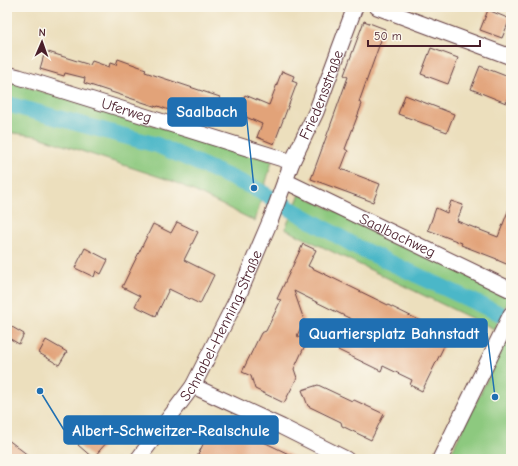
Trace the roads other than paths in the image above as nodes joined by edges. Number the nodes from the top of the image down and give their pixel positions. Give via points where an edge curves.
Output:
1 (355, 7) edge
2 (377, 7) edge
3 (511, 57) edge
4 (7, 74) edge
5 (292, 162) junction
6 (283, 186) junction
7 (511, 290) edge
8 (511, 314) edge
9 (194, 386) junction
10 (138, 459) edge
11 (346, 459) edge
12 (440, 459) edge

1 - 5 street, Friedensstraße via 316,112
2 - 3 street
4 - 5 street, Uferweg
5 - 6 street, Friedensstraße
6 - 7 street, Saalbachweg
6 - 9 street, Schnabel-Henning-Straße via 237,299
8 - 12 street
9 - 10 street, Schnabel-Henning-Straße
9 - 11 street

